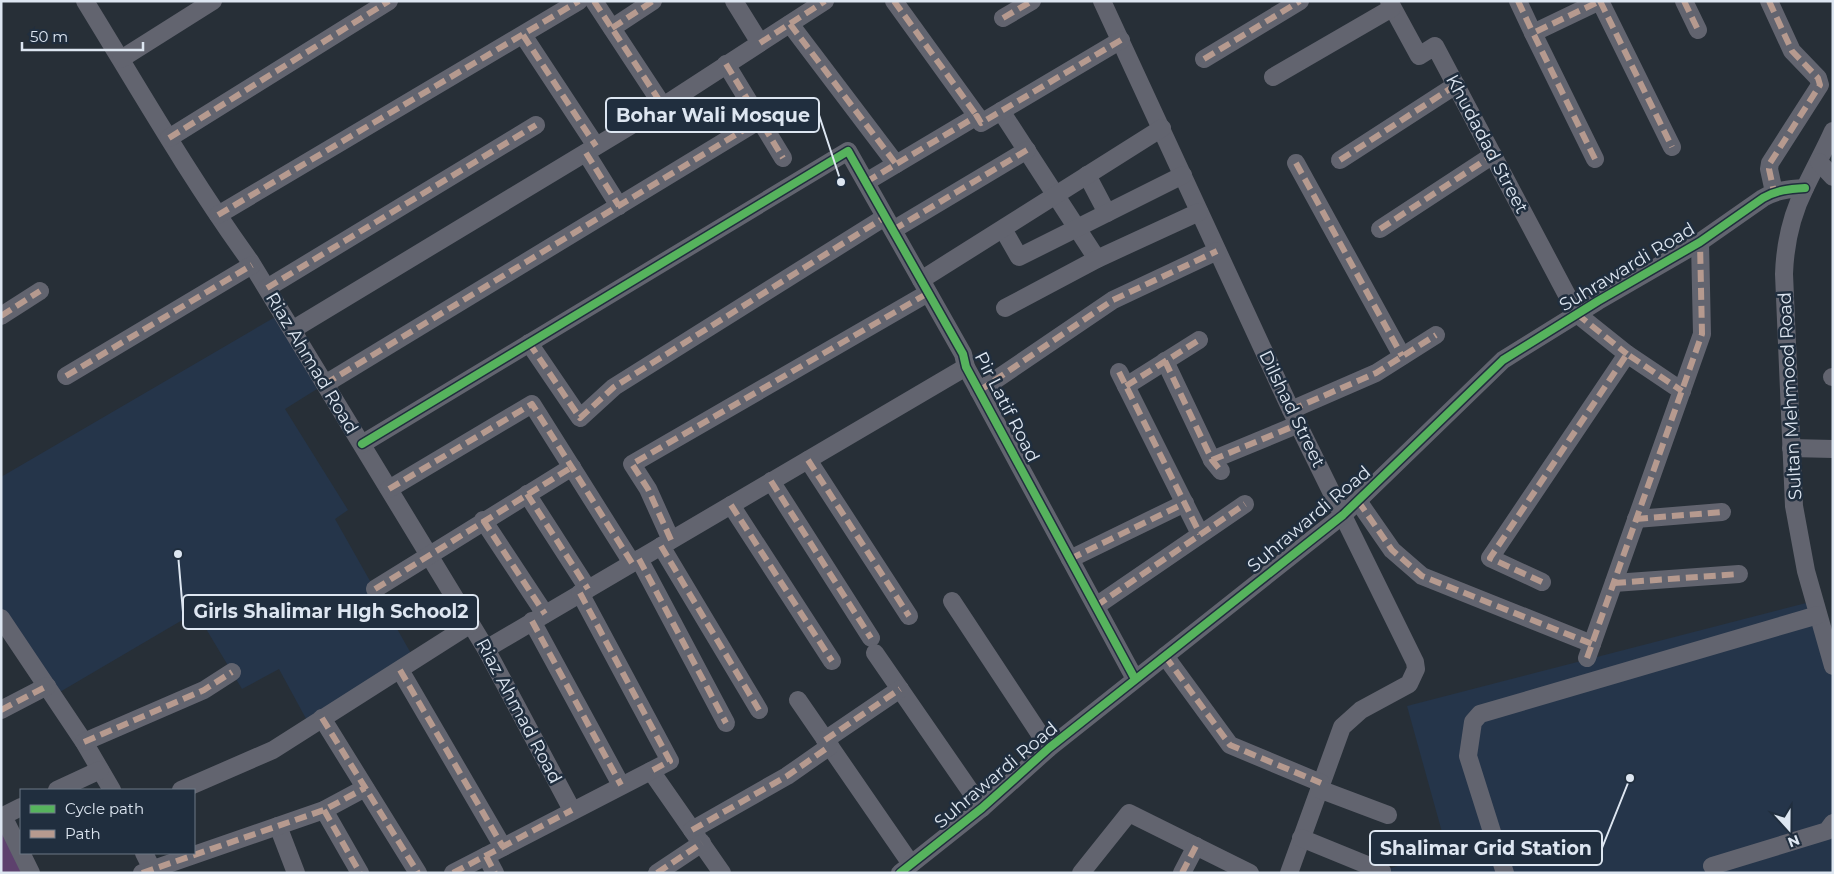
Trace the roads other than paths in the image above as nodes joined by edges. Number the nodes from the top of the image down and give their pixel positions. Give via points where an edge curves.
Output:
1 (85, 1) edge
2 (213, 1) edge
3 (389, 1) edge
4 (579, 1) edge
5 (594, 1) edge
6 (653, 1) edge
7 (734, 1) edge
8 (825, 1) edge
9 (894, 1) edge
10 (1032, 1) edge
11 (1102, 1) edge
12 (1300, 1) edge
13 (1518, 1) edge
14 (1600, 1) edge
15 (1684, 1) edge
16 (1769, 1) edge
17 (1390, 5) edge
18 (1003, 18) dead end
19 (790, 24) junction
20 (612, 28) junction
21 (1698, 30) dead end
22 (1533, 33) junction
23 (523, 34) junction
24 (1121, 40) junction
25 (760, 43) junction
26 (121, 59) junction
27 (1204, 59) dead end
28 (726, 64) junction
29 (1273, 77) dead end
30 (1456, 85) junction
31 (663, 106) junction
32 (1001, 111) junction
33 (977, 116) junction
34 (760, 120) junction
35 (536, 125) dead end
36 (1162, 128) junction
37 (1833, 132) edge
38 (169, 138) junction
39 (1672, 147) dead end
40 (591, 150) junction
41 (1027, 150) junction
42 (1493, 155) junction
43 (784, 158) dead end
44 (1595, 159) dead end
45 (1340, 160) dead end
46 (1819, 162) junction
47 (1296, 163) dead end
48 (896, 164) junction
49 (1087, 175) junction
50 (1183, 175) junction
51 (1833, 176) edge
52 (866, 182) junction
53 (1805, 188) junction
54 (1774, 192) junction
55 (1056, 194) junction
56 (619, 206) junction
57 (1199, 212) junction
58 (1107, 213) junction
59 (218, 216) junction
60 (889, 223) junction
61 (1078, 227) junction
62 (1003, 229) junction
63 (1380, 230) dead end
64 (1700, 242) junction
65 (1217, 251) junction
66 (1097, 259) junction
67 (252, 265) junction
68 (925, 287) junction
69 (267, 288) junction
70 (40, 291) dead end
71 (1006, 308) dead end
72 (1577, 314) junction
73 (1, 316) edge
74 (292, 330) junction
75 (1436, 335) dead end
76 (1199, 340) dead end
77 (529, 343) junction
78 (1627, 354) junction
79 (1402, 356) junction
80 (1165, 361) junction
81 (966, 367) junction
82 (66, 376) dead end
83 (325, 384) junction
84 (979, 391) junction
85 (1682, 391) junction
86 (1295, 417) junction
87 (362, 444) junction
88 (1791, 448) junction
89 (1833, 449) edge
90 (808, 460) junction
91 (572, 467) junction
92 (771, 481) junction
93 (389, 489) junction
94 (527, 494) junction
95 (1358, 501) junction
96 (1185, 504) junction
97 (1245, 504) dead end
98 (731, 505) junction
99 (1722, 512) dead end
100 (1343, 515) junction
101 (1636, 519) junction
102 (483, 520) junction
103 (1200, 534) junction
104 (666, 543) junction
105 (428, 554) junction
106 (1070, 558) junction
107 (636, 561) junction
108 (1739, 574) dead end
109 (1542, 582) dead end
110 (1614, 583) junction
111 (374, 588) dead end
112 (584, 591) junction
113 (952, 601) dead end
114 (1096, 606) junction
115 (1818, 615) junction
116 (909, 616) dead end
117 (1, 618) edge
118 (539, 618) junction
119 (471, 624) junction
120 (486, 648) junction
121 (1165, 656) junction
122 (832, 661) dead end
123 (1833, 666) edge
124 (400, 670) junction
125 (232, 672) dead end
126 (1135, 679) junction
127 (47, 686) junction
128 (900, 689) junction
129 (798, 700) dead end
130 (1, 710) edge
131 (759, 710) dead end
132 (322, 718) junction
133 (726, 723) dead end
134 (84, 742) junction
135 (828, 743) junction
136 (1050, 748) junction
137 (100, 770) junction
138 (651, 771) junction
139 (621, 785) junction
140 (1320, 786) junction
141 (365, 788) junction
142 (59, 789) edge
143 (111, 789) edge
144 (183, 789) edge
145 (20, 808) edge
146 (982, 808) junction
147 (324, 810) junction
148 (572, 810) junction
149 (1388, 815) dead end
150 (1833, 823) edge
151 (278, 826) junction
152 (697, 837) junction
153 (1301, 838) junction
154 (1196, 846) junction
155 (503, 847) junction
156 (20, 851) edge
157 (22, 854) edge
158 (144, 854) edge
159 (486, 856) junction
160 (1712, 866) dead end
161 (177, 867) edge
162 (905, 868) edge
163 (147, 871) edge
164 (1382, 871) dead end
165 (31, 873) edge
166 (296, 873) edge
167 (360, 873) edge
168 (418, 873) edge
169 (453, 873) edge
170 (495, 873) edge
171 (657, 873) edge
172 (722, 873) edge
173 (1081, 873) edge
174 (1182, 873) edge
175 (1250, 873) edge
176 (1289, 873) edge
177 (1505, 873) edge

1 - 26 street, Riaz Ahmad Road
2 - 26 street
3 - 38 street
4 - 23 street
5 - 20 street
6 - 20 street
7 - 25 street
8 - 19 street
9 - 33 street
10 - 18 street
11 - 24 street, Dilshad Street
12 - 27 street
13 - 22 street
14 - 22 street
14 - 39 street
15 - 21 street
16 - 54 street via 1792,51 1818,78 1820,85 1770,163
17 - 29 street
17 - 30 street, Khudadad Street via 1419,56 1435,46
19 - 25 street
19 - 48 street
20 - 31 street
22 - 44 street
23 - 40 street
23 - 59 street
24 - 32 street
24 - 36 street, Dilshad Street
25 - 28 street
26 - 38 street, Riaz Ahmad Road
28 - 31 street
28 - 34 street
30 - 42 street, Khudadad Street
30 - 45 street
31 - 40 street
32 - 33 street via 981,123
32 - 41 street
33 - 48 street
34 - 43 street
34 - 56 street
35 - 69 street
36 - 49 street
36 - 50 street, Dilshad Street
37 - 46 street, Sultan Mehmood Road
38 - 59 street, Riaz Ahmad Road
40 - 56 street
40 - 74 street
41 - 55 street
41 - 60 street
42 - 63 street
42 - 72 street, Khudadad Street
46 - 51 street
46 - 53 street, Sultan Mehmood Road
47 - 79 street
48 - 52 street
49 - 55 street
49 - 58 street
50 - 57 street, Dilshad Street
50 - 58 street
52 - 60 street, Pir Latif Road
52 - 77 street, Pir Latif Road via 848,151
53 - 54 street, Suhrawardi Road
53 - 88 street, Sultan Mehmood Road via 1785,255
54 - 64 street, Suhrawardi Road
55 - 61 street
55 - 62 street
56 - 83 street
57 - 65 street, Dilshad Street
57 - 66 street
58 - 61 street
59 - 67 street, Riaz Ahmad Road
60 - 68 street, Pir Latif Road
60 - 77 street via 614,388 580,418
61 - 62 street via 1018,257
61 - 66 street
62 - 68 street
64 - 72 street, Suhrawardi Road
64 - 85 street via 1702,334
65 - 84 street via 1114,300
65 - 86 street, Dilshad Street
66 - 71 street
67 - 69 street, Riaz Ahmad Road
67 - 82 street
68 - 81 street, Pir Latif Road via 963,354
68 - 104 street via 632,464 648,490
69 - 74 street, Riaz Ahmad Road
70 - 73 street
72 - 78 street
72 - 95 street, Suhrawardi Road via 1503,360
74 - 83 street, Riaz Ahmad Road
75 - 79 street
76 - 80 street
77 - 87 street
78 - 85 street
78 - 109 street via 1490,558
79 - 86 street
80 - 86 street via 1216,466
80 - 96 street via 1122,379
81 - 84 street, Pir Latif Road
81 - 90 street
83 - 87 street, Riaz Ahmad Road
84 - 106 street, Pir Latif Road
85 - 101 street
86 - 100 street, Dilshad Street
87 - 93 street, Riaz Ahmad Road
88 - 89 street
88 - 115 street, Sultan Mehmood Road via 1794,506
90 - 92 street
90 - 116 street
91 - 93 street via 532,404
91 - 94 street
91 - 107 street
92 - 98 street
92 - 128 street
93 - 105 street, Riaz Ahmad Road
94 - 102 street
94 - 112 street
95 - 100 street, Suhrawardi Road
95 - 110 street via 1392,550 1422,576 1590,651
96 - 103 street
96 - 106 street
97 - 103 street
98 - 104 street
98 - 122 street
99 - 101 street
100 - 121 street, Suhrawardi Road
100 - 140 street, Dilshad Street via 1416,668 1409,684 1361,710 1342,727
101 - 110 street
102 - 105 street
102 - 118 street
103 - 114 street
104 - 107 street
104 - 131 street
105 - 111 street
105 - 119 street, Riaz Ahmad Road
106 - 114 street, Pir Latif Road
107 - 112 street
107 - 133 street
108 - 110 street
112 - 118 street
112 - 138 street via 670,761
113 - 136 street
114 - 126 street, Pir Latif Road
115 - 123 street, Sultan Mehmood Road
115 - 177 street via 1480,714 1473,722 1468,756
117 - 127 street
118 - 120 street
118 - 139 street
119 - 120 street, Riaz Ahmad Road
119 - 124 street
120 - 148 street, Riaz Ahmad Road
121 - 126 street, Suhrawardi Road
121 - 140 street via 1230,744
124 - 132 street
124 - 155 street
125 - 134 street via 204,690
126 - 136 street, Suhrawardi Road
127 - 130 street
127 - 134 street
128 - 135 street
128 - 146 street
129 - 135 street
132 - 141 street
132 - 144 street via 273,750
134 - 137 street
135 - 152 street via 787,776
135 - 162 street
136 - 146 street, Suhrawardi Road
137 - 142 street
137 - 143 street
138 - 139 street
138 - 152 street
139 - 148 street
140 - 149 street
140 - 153 street, Dilshad Street
141 - 147 street
141 - 168 street
145 - 156 street via 3,816
146 - 162 street, Suhrawardi Road
147 - 151 street
147 - 167 street
148 - 155 street
150 - 160 street via 1827,831
151 - 161 street
151 - 166 street
152 - 171 street
152 - 172 street
153 - 164 street
153 - 176 street, Dilshad Street
154 - 173 street via 1129,813
154 - 174 street
154 - 175 street
155 - 159 street
157 - 165 street
158 - 163 street
159 - 169 street
159 - 170 street
161 - 163 street

